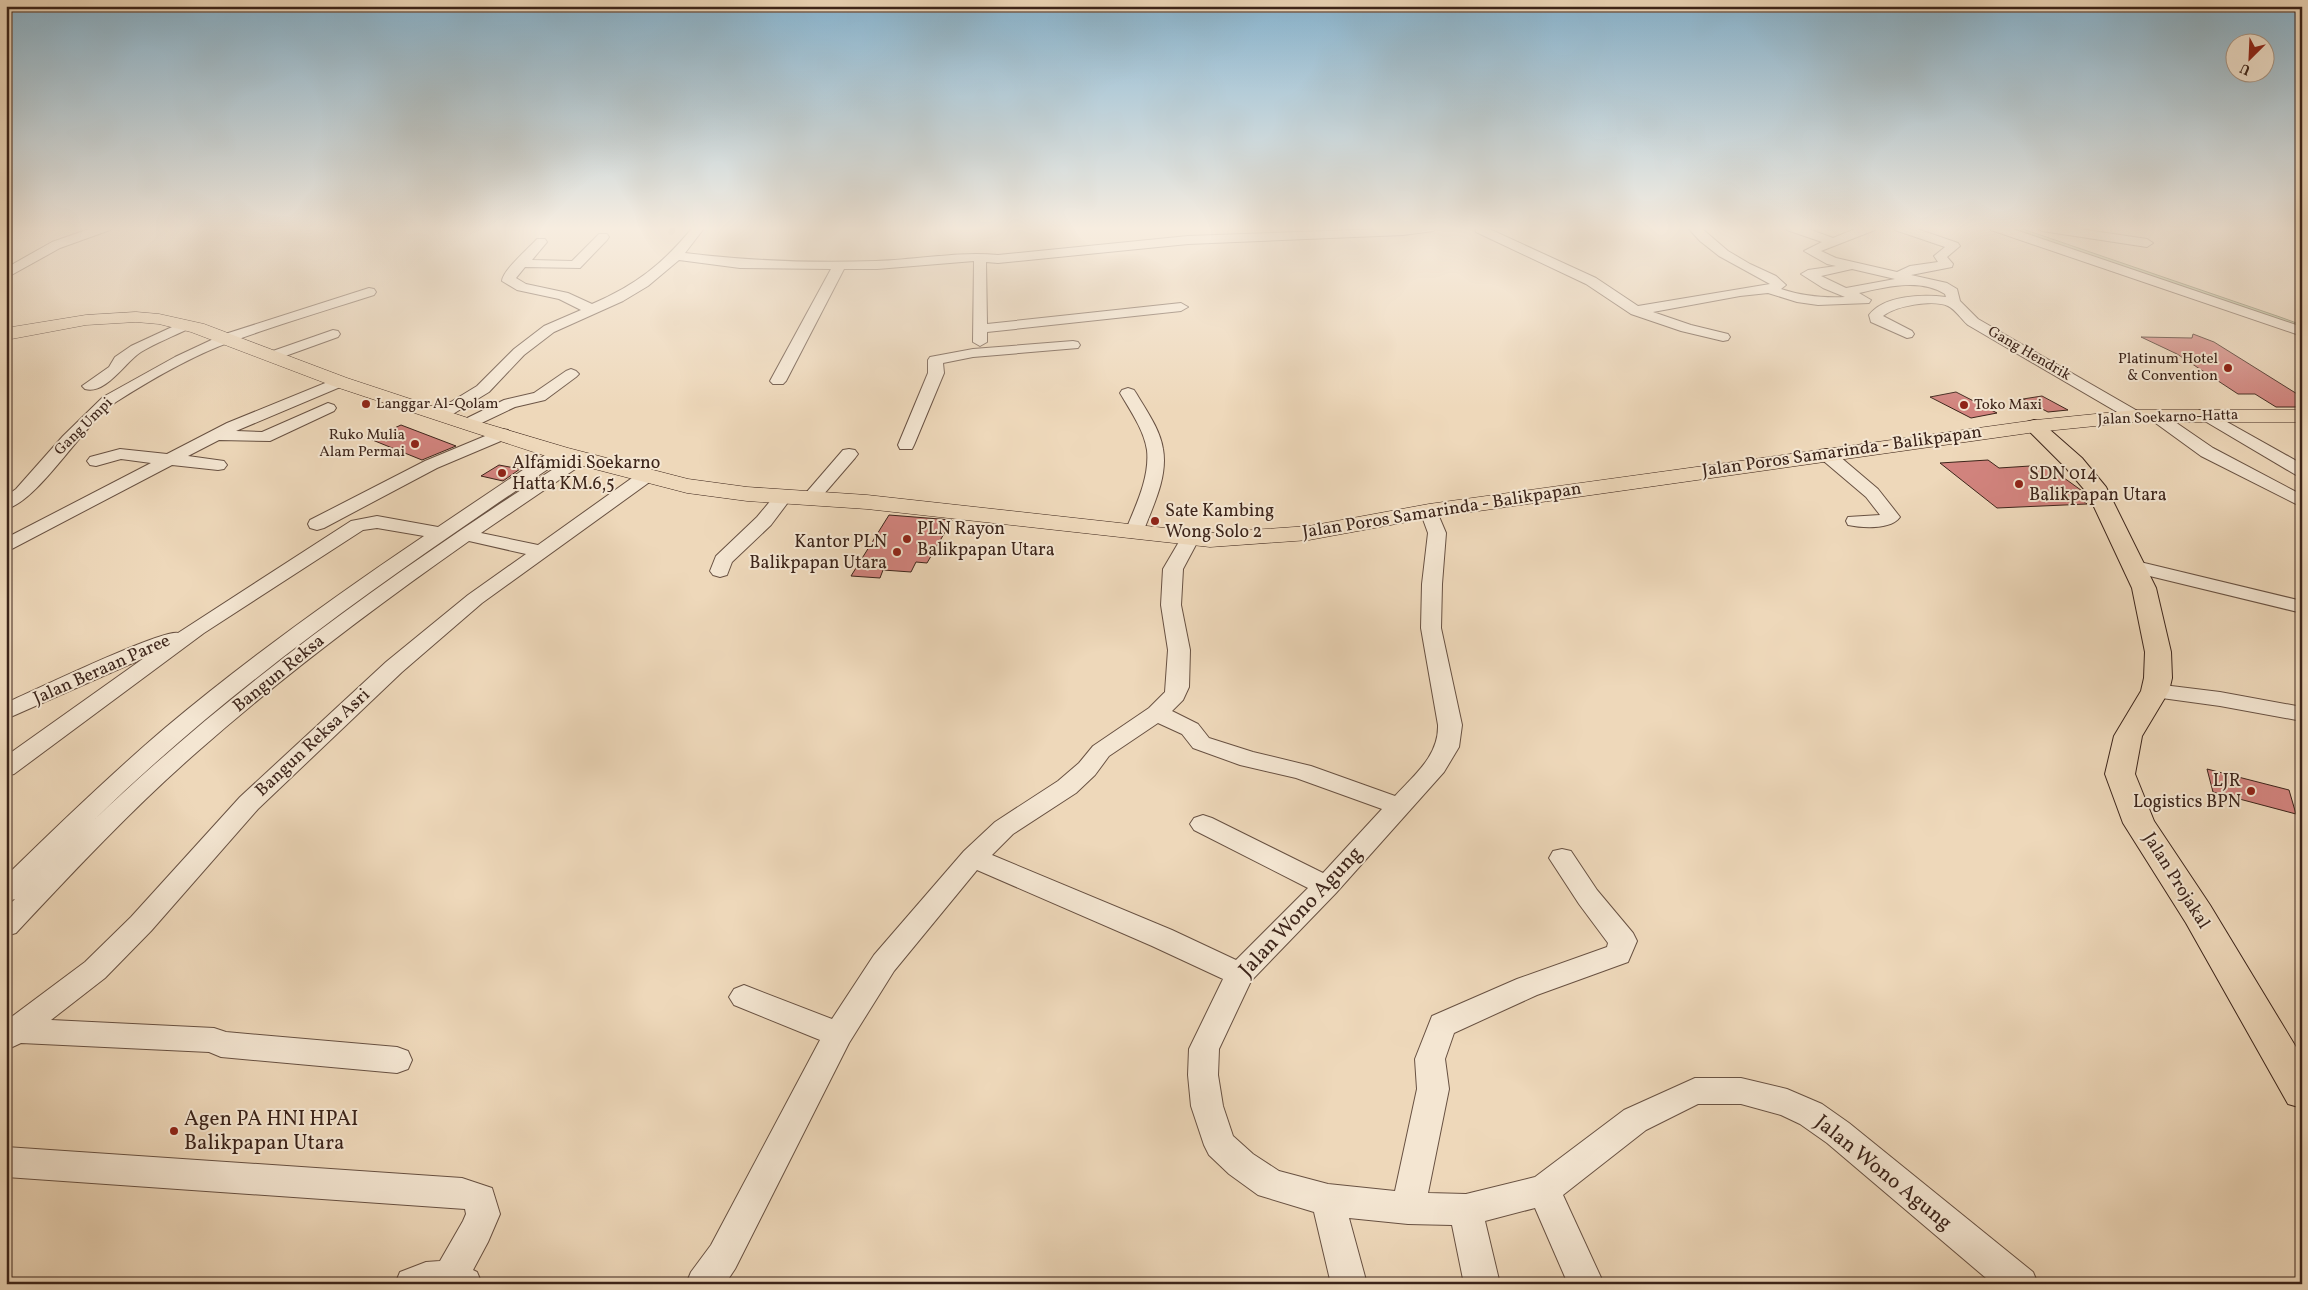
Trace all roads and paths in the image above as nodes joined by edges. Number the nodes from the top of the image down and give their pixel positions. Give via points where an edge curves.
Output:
1 (523, 287) edge
2 (637, 287) edge
3 (828, 287) edge
4 (980, 287) edge
5 (1599, 287) edge
6 (1775, 287) edge
7 (1835, 287) edge
8 (1868, 287) edge
9 (1946, 287) edge
10 (2171, 287) edge
11 (2197, 287) edge
12 (1771, 289) junction
13 (369, 292) dead end
14 (1845, 292) junction
15 (1864, 300) junction
16 (1953, 303) junction
17 (1181, 308) dead end
18 (1882, 308) junction
19 (590, 309) junction
20 (1636, 311) junction
21 (2302, 322) edge
22 (186, 325) junction
23 (980, 329) junction
24 (2302, 332) edge
25 (6, 334) edge
26 (333, 334) dead end
27 (1907, 334) dead end
28 (1723, 337) dead end
29 (227, 338) junction
30 (1073, 345) dead end
31 (980, 352) junction
32 (272, 356) junction
33 (571, 374) dead end
34 (778, 381) dead end
35 (340, 382) junction
36 (90, 386) dead end
37 (1128, 392) dead end
38 (328, 408) dead end
39 (442, 414) junction
40 (2204, 414) junction
41 (2146, 416) junction
42 (2302, 416) edge
43 (467, 424) junction
44 (2034, 426) junction
45 (502, 434) junction
46 (215, 435) junction
47 (906, 445) dead end
48 (560, 453) junction
49 (850, 454) dead end
50 (1826, 454) junction
51 (581, 459) junction
52 (96, 461) dead end
53 (169, 461) junction
54 (218, 465) dead end
55 (2302, 471) edge
56 (645, 477) junction
57 (783, 497) junction
58 (812, 498) junction
59 (2302, 502) edge
60 (6, 504) edge
61 (1429, 511) junction
62 (1855, 522) dead end
63 (316, 524) dead end
64 (1134, 532) junction
65 (440, 533) junction
66 (465, 535) junction
67 (1190, 539) junction
68 (6, 546) edge
69 (540, 551) junction
70 (2136, 567) junction
71 (720, 571) dead end
72 (2302, 607) edge
73 (198, 629) junction
74 (280, 648) junction
75 (304, 653) junction
76 (2155, 691) junction
77 (6, 712) edge
78 (1157, 713) junction
79 (2302, 714) edge
80 (6, 768) edge
81 (1398, 806) junction
82 (1203, 824) dead end
83 (973, 858) junction
84 (1562, 858) dead end
85 (1327, 886) junction
86 (6, 892) edge
87 (6, 926) edge
88 (1240, 974) junction
89 (744, 997) dead end
90 (838, 1034) junction
91 (12, 1035) edge
92 (397, 1060) dead end
93 (2302, 1092) edge
94 (6, 1162) edge
95 (1544, 1190) junction
96 (1328, 1200) junction
97 (1408, 1208) junction
98 (1466, 1210) junction
99 (457, 1281) edge
100 (413, 1284) edge
101 (704, 1284) edge
102 (1349, 1284) edge
103 (1482, 1284) edge
104 (1586, 1284) edge
105 (2020, 1284) edge

1 - 19 street via 564,296
2 - 19 street
3 - 34 street
4 - 23 street
5 - 20 street
6 - 12 street
7 - 14 street
8 - 14 street
9 - 16 street, Gang Hendrik via 1952,294
10 - 24 street
11 - 21 street
12 - 15 street via 1801,300
12 - 20 street
13 - 29 street, Gang Umpi
14 - 15 street
15 - 18 street
16 - 18 street via 1904,302
16 - 41 street, Gang Hendrik via 1973,322
17 - 23 street
18 - 27 street via 1876,319
19 - 39 street via 539,336 483,389
20 - 28 street
22 - 25 highway, Jalan Poros Samarinda - Balikpapan via 148,318 106,318
22 - 29 highway, Jalan Poros Samarinda - Balikpapan
22 - 36 street via 136,349 120,360 115,370
23 - 31 street
26 - 32 street
29 - 32 highway, Jalan Poros Samarinda - Balikpapan
29 - 60 street, Gang Umpi via 109,400 68,440 22,494
30 - 31 street
31 - 47 street via 935,360 936,373
32 - 35 highway, Jalan Poros Samarinda - Balikpapan
33 - 43 street via 539,397 510,403
35 - 39 highway, Jalan Poros Samarinda - Balikpapan
35 - 46 street
37 - 64 street via 1155,447 1156,458
38 - 46 street via 264,437
39 - 43 highway, Jalan Poros Samarinda - Balikpapan
40 - 41 highway, Jalan Soekarno-Hatta
40 - 42 highway, Jalan Soekarno-Hatta
40 - 55 street
41 - 44 highway, Jalan Soekarno-Hatta
41 - 59 street, Gang Hendrik
43 - 45 highway, Jalan Poros Samarinda - Balikpapan
44 - 50 highway, Jalan Poros Samarinda - Balikpapan
44 - 70 main road, Jalan Projakal via 2074,463 2098,492
45 - 48 highway, Jalan Poros Samarinda - Balikpapan
45 - 63 street via 474,444
46 - 53 street
48 - 51 highway, Jalan Poros Samarinda - Balikpapan
48 - 65 street
49 - 58 street
50 - 61 highway, Jalan Poros Samarinda - Balikpapan
50 - 62 street via 1872,493 1891,517 1888,520
51 - 56 highway, Jalan Poros Samarinda - Balikpapan
51 - 66 street, Bangun Reksa
52 - 53 street via 120,454
53 - 54 street
53 - 68 street
56 - 57 highway, Jalan Poros Samarinda - Balikpapan via 703,488
56 - 69 street, Bangun Reksa Asri
57 - 58 highway, Jalan Poros Samarinda - Balikpapan
57 - 71 street via 764,521 723,560
58 - 64 highway, Jalan Poros Samarinda - Balikpapan
61 - 67 highway, Jalan Poros Samarinda - Balikpapan via 1309,532
61 - 81 street, Jalan Wono Agung via 1438,533 1431,628 1450,739 1436,766
64 - 67 highway, Jalan Poros Samarinda - Balikpapan
65 - 73 street via 378,522 358,525
65 - 74 street
66 - 69 street
66 - 75 street, Bangun Reksa
67 - 78 street via 1173,569 1171,605 1179,650 1178,687 1175,695
69 - 91 street, Bangun Reksa Asri via 475,599 394,667 249,803 141,924 95,970
70 - 72 street
70 - 76 main road, Jalan Projakal via 2158,652
73 - 77 street, Jalan Beraan Paree via 131,655
73 - 80 street
74 - 75 street
74 - 86 street via 174,733
75 - 87 street, Bangun Reksa via 189,747 106,823
76 - 79 street
76 - 93 main road, Jalan Projakal via 2128,736 2120,774 2139,823 2198,914
78 - 81 street via 1190,729 1201,743 1302,772
78 - 83 street via 1101,751 1067,787 1004,828
81 - 85 street, Jalan Wono Agung
82 - 85 street
83 - 88 street
83 - 90 street via 884,963
84 - 97 street via 1588,898 1623,941 1618,954 1527,987 1442,1026 1430,1059 1433,1088
85 - 88 street, Jalan Wono Agung
88 - 96 street, Jalan Wono Agung via 1204,1049 1207,1106 1220,1144 1270,1184
89 - 90 street
90 - 101 street via 722,1257
91 - 92 street via 214,1040 221,1044
94 - 99 street via 462,1193 480,1199 483,1214
95 - 98 street, Jalan Wono Agung
95 - 104 street
95 - 105 street, Jalan Wono Agung via 1635,1120 1696,1091 1741,1091 1787,1103 1811,1114
96 - 97 street, Jalan Wono Agung
96 - 102 street
97 - 98 street, Jalan Wono Agung
98 - 103 street
99 - 100 street via 436,1278

